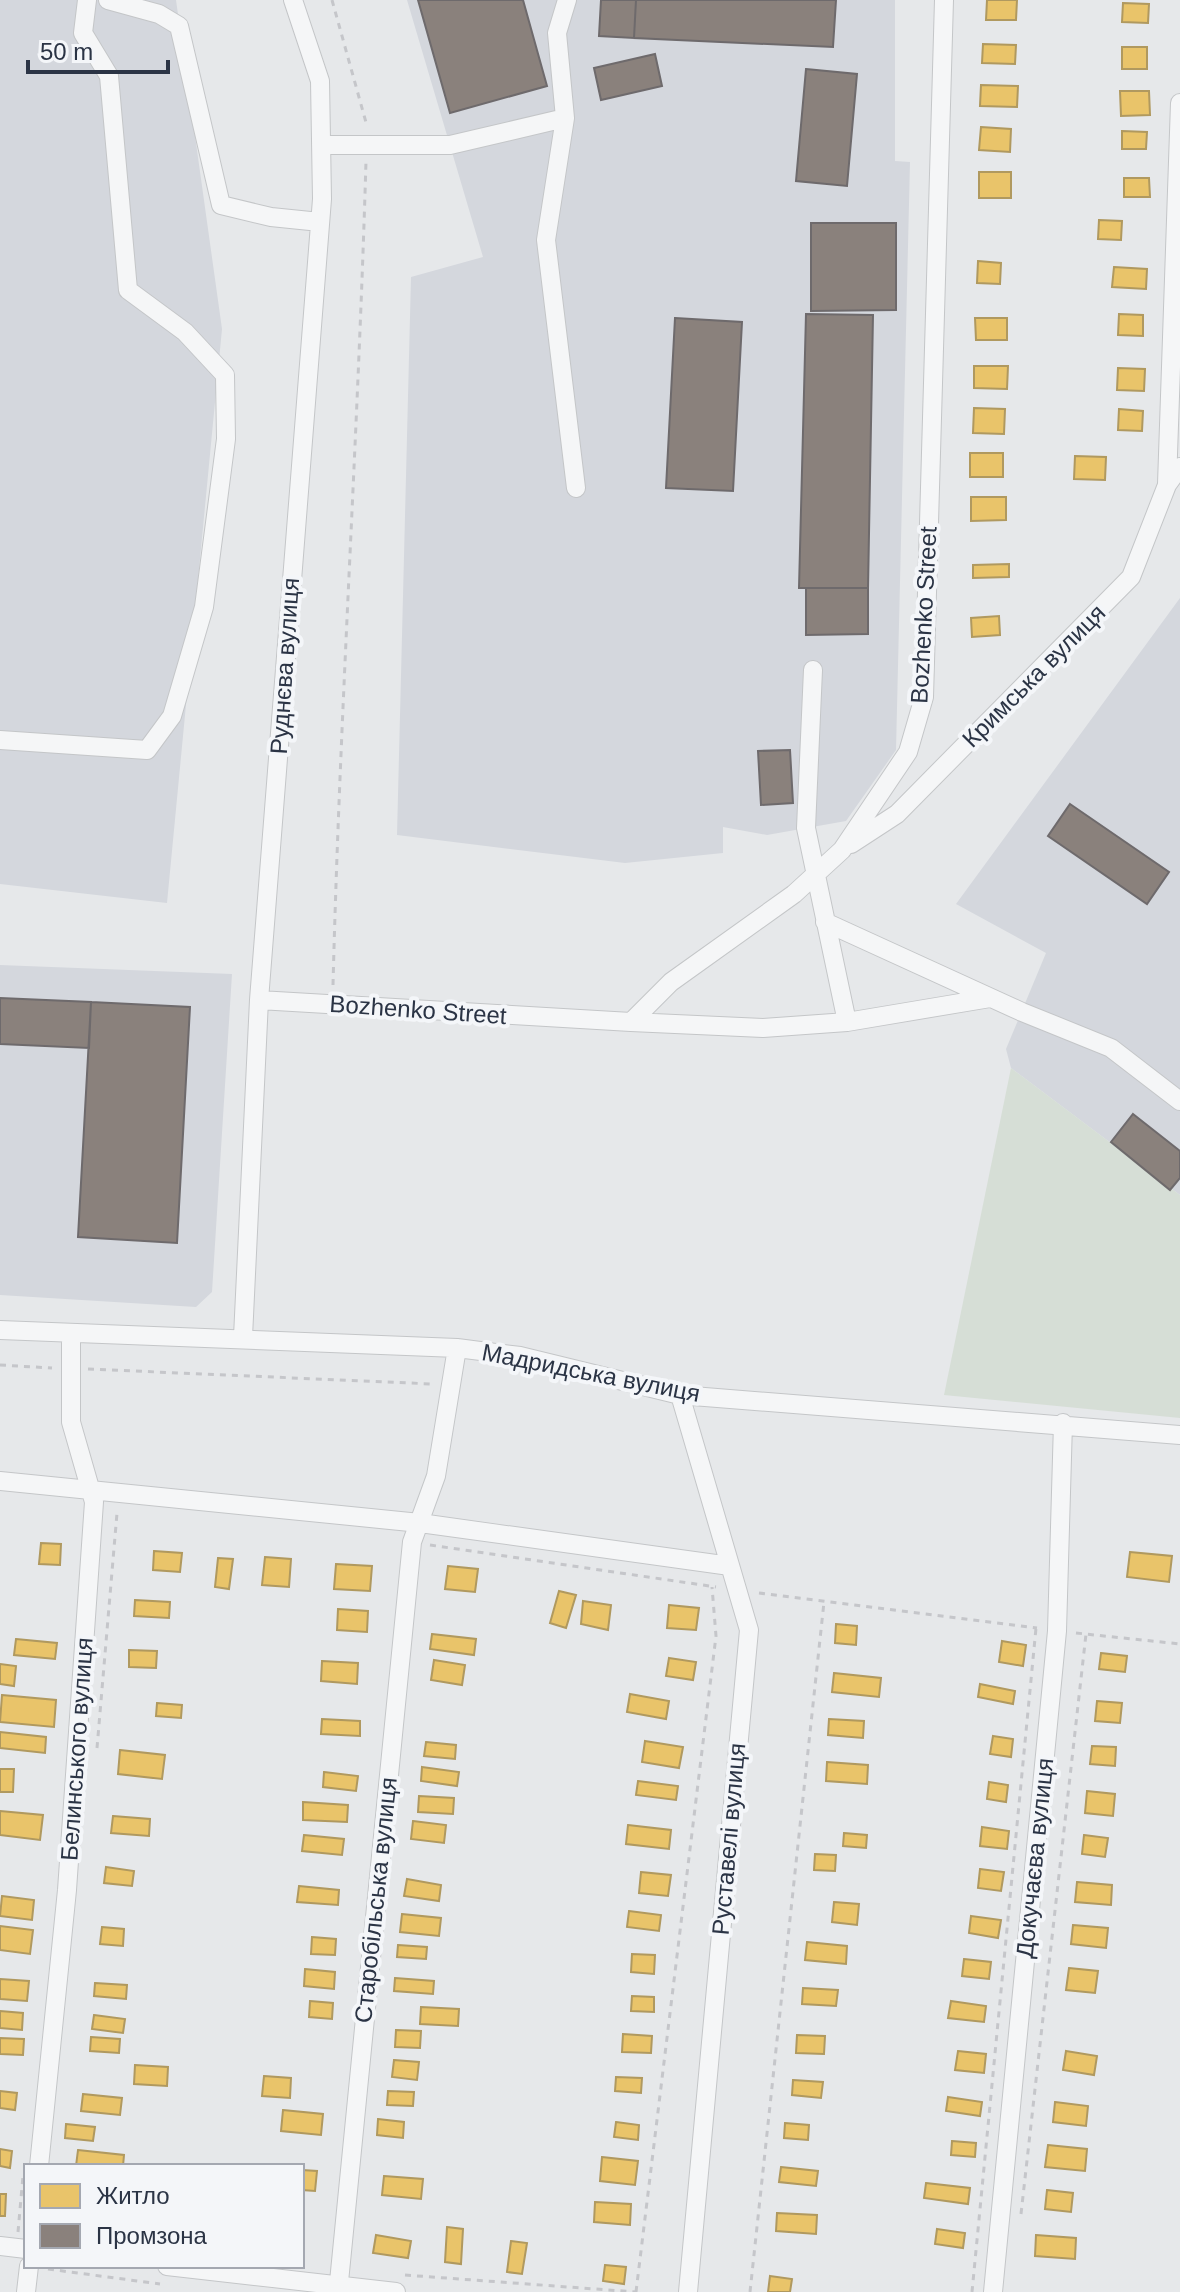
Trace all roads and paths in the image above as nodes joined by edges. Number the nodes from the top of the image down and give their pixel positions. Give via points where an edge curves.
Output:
1 (87, 0) edge
2 (108, 0) edge
3 (293, 0) edge
4 (332, 0) edge
5 (567, 0) edge
6 (944, 0) edge
7 (1180, 103) edge
8 (565, 118) junction
9 (321, 145) junction
10 (366, 145) junction
11 (320, 222) junction
12 (1180, 467) edge
13 (1167, 485) junction
14 (576, 488) dead end
15 (813, 670) dead end
16 (0, 740) edge
17 (842, 850) junction
18 (815, 875) junction
19 (825, 922) junction
20 (990, 998) junction
21 (259, 1000) junction
22 (333, 1005) junction
23 (631, 1022) junction
24 (847, 1022) junction
25 (1180, 1101) edge
26 (0, 1330) edge
27 (71, 1333) junction
28 (243, 1337) junction
29 (457, 1348) junction
30 (0, 1365) edge
31 (71, 1369) junction
32 (452, 1384) junction
33 (680, 1395) junction
34 (1063, 1423) junction
35 (1180, 1435) edge
36 (0, 1481) edge
37 (91, 1490) junction
38 (423, 1516) junction
39 (412, 1542) junction
40 (730, 1566) junction
41 (712, 1587) dead end
42 (737, 1591) junction
43 (824, 1602) junction
44 (1036, 1628) junction
45 (1057, 1631) junction
46 (1086, 1634) junction
47 (1180, 1644) edge
48 (39, 2164) edge
49 (1021, 2214) dead end
50 (0, 2246) edge
51 (24, 2249) edge
52 (29, 2268) edge
53 (59, 2268) edge
54 (165, 2275) edge
55 (399, 2284) edge
56 (338, 2290) edge
57 (26, 2292) edge
58 (636, 2292) edge
59 (688, 2292) edge
60 (750, 2292) edge
61 (972, 2292) edge
62 (993, 2292) edge

1 - 16 street via 83,33 109,76 128,290 185,332 225,375 226,439 204,607 172,716 147,750
2 - 11 street via 159,14 179,26 221,205
3 - 9 street, Руднєва вулиця via 320,81
4 - 10 path via 367,119
5 - 8 street via 557,33
6 - 17 street, Bozhenko Street via 924,697 908,752
7 - 13 street
8 - 10 street via 450,145
8 - 14 street via 546,240
9 - 10 street
9 - 11 street, Руднєва вулиця
10 - 22 path
11 - 21 street, Руднєва вулиця
12 - 13 street, Кримська вулиця
13 - 17 street, Кримська вулиця via 1131,577 897,814
15 - 18 street via 806,828
17 - 18 street, Bozhenko Street
18 - 19 street
18 - 23 street, Bozhenko Street via 671,982
19 - 20 street
19 - 24 street
20 - 24 street
20 - 25 street via 1111,1048
21 - 22 street, Bozhenko Street
21 - 28 street, Руднєва вулиця
22 - 23 street, Bozhenko Street
23 - 24 street via 763,1028
26 - 27 street, Мадридська вулиця
27 - 28 street, Мадридська вулиця
27 - 31 street, Белинського вулиця
28 - 29 street, Мадридська вулиця
29 - 32 street, Старобільська вулиця
29 - 33 street, Мадридська вулиця via 520,1356
30 - 31 path
31 - 32 path
31 - 37 street, Белинського вулиця via 71,1422
32 - 38 street, Старобільська вулиця via 436,1476
33 - 34 street, Мадридська вулиця
33 - 40 street, Руставелі вулиця
34 - 35 street, Мадридська вулиця
34 - 45 street, Докучаєва вулиця
36 - 37 street
37 - 38 street
37 - 48 street, Белинського вулиця via 67,1890
38 - 39 street, Старобільська вулиця
38 - 40 street
39 - 42 path
39 - 56 street, Старобільська вулиця
40 - 42 street, Руставелі вулиця
41 - 58 path via 716,1636
42 - 43 path
42 - 59 street, Руставелі вулиця via 749,1630
43 - 44 path
43 - 60 path
44 - 45 path
44 - 61 path
45 - 46 path
45 - 62 street, Докучаєва вулиця
46 - 47 path
46 - 49 path
50 - 51 street
52 - 57 street
53 - 54 path
54 - 56 street
55 - 56 street
55 - 58 path

